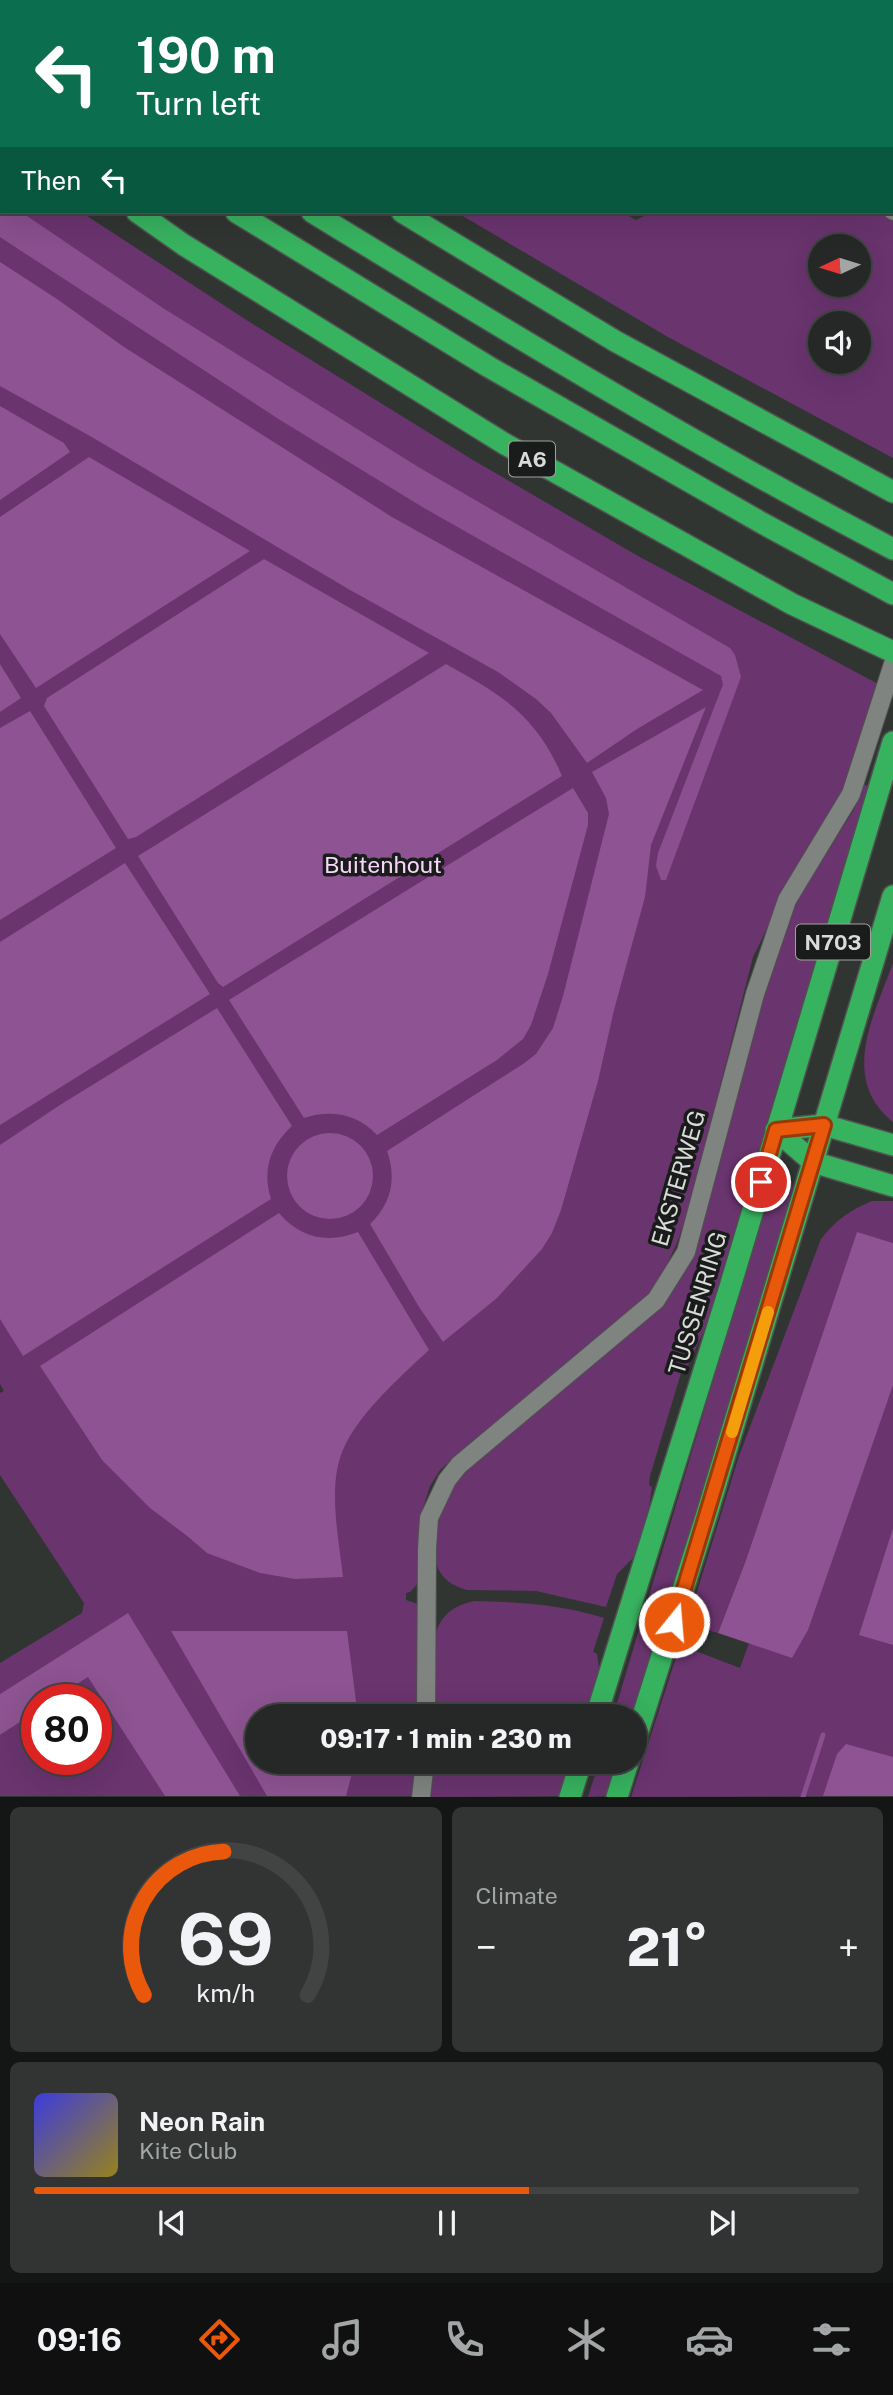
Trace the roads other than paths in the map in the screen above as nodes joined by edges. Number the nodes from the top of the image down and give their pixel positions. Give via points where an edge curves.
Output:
1 (140, 214) edge
2 (239, 214) edge
3 (315, 214) edge
4 (405, 214) edge
5 (893, 492) edge
6 (893, 549) edge
7 (893, 594) edge
8 (893, 652) edge
9 (893, 664) edge
10 (893, 741) edge
11 (893, 896) edge
12 (824, 1125) junction
13 (776, 1130) junction
14 (893, 1145) edge
15 (813, 1162) junction
16 (893, 1186) edge
17 (426, 1704) edge
18 (600, 1704) edge
19 (647, 1705) edge
20 (424, 1774) edge
21 (577, 1774) edge
22 (624, 1774) edge
23 (421, 1797) edge
24 (570, 1797) edge
25 (617, 1797) edge

1 - 8 highway, A6 via 505,444 792,604
2 - 7 highway, A6 via 500,374
3 - 6 highway via 632,406
4 - 5 highway via 615,341
9 - 17 street, EKSTERWEG via 851,794 787,900 755,994 685,1252 656,1300 459,1465 438,1497 429,1518 427,1549
10 - 13 highway, TUSSENRING / N703
11 - 12 highway, N703
12 - 13 highway
12 - 14 highway
12 - 15 highway, N703
13 - 15 highway
13 - 18 highway, TUSSENRING / N703
15 - 16 highway
15 - 19 highway, N703
20 - 23 street
21 - 24 highway
22 - 25 highway

